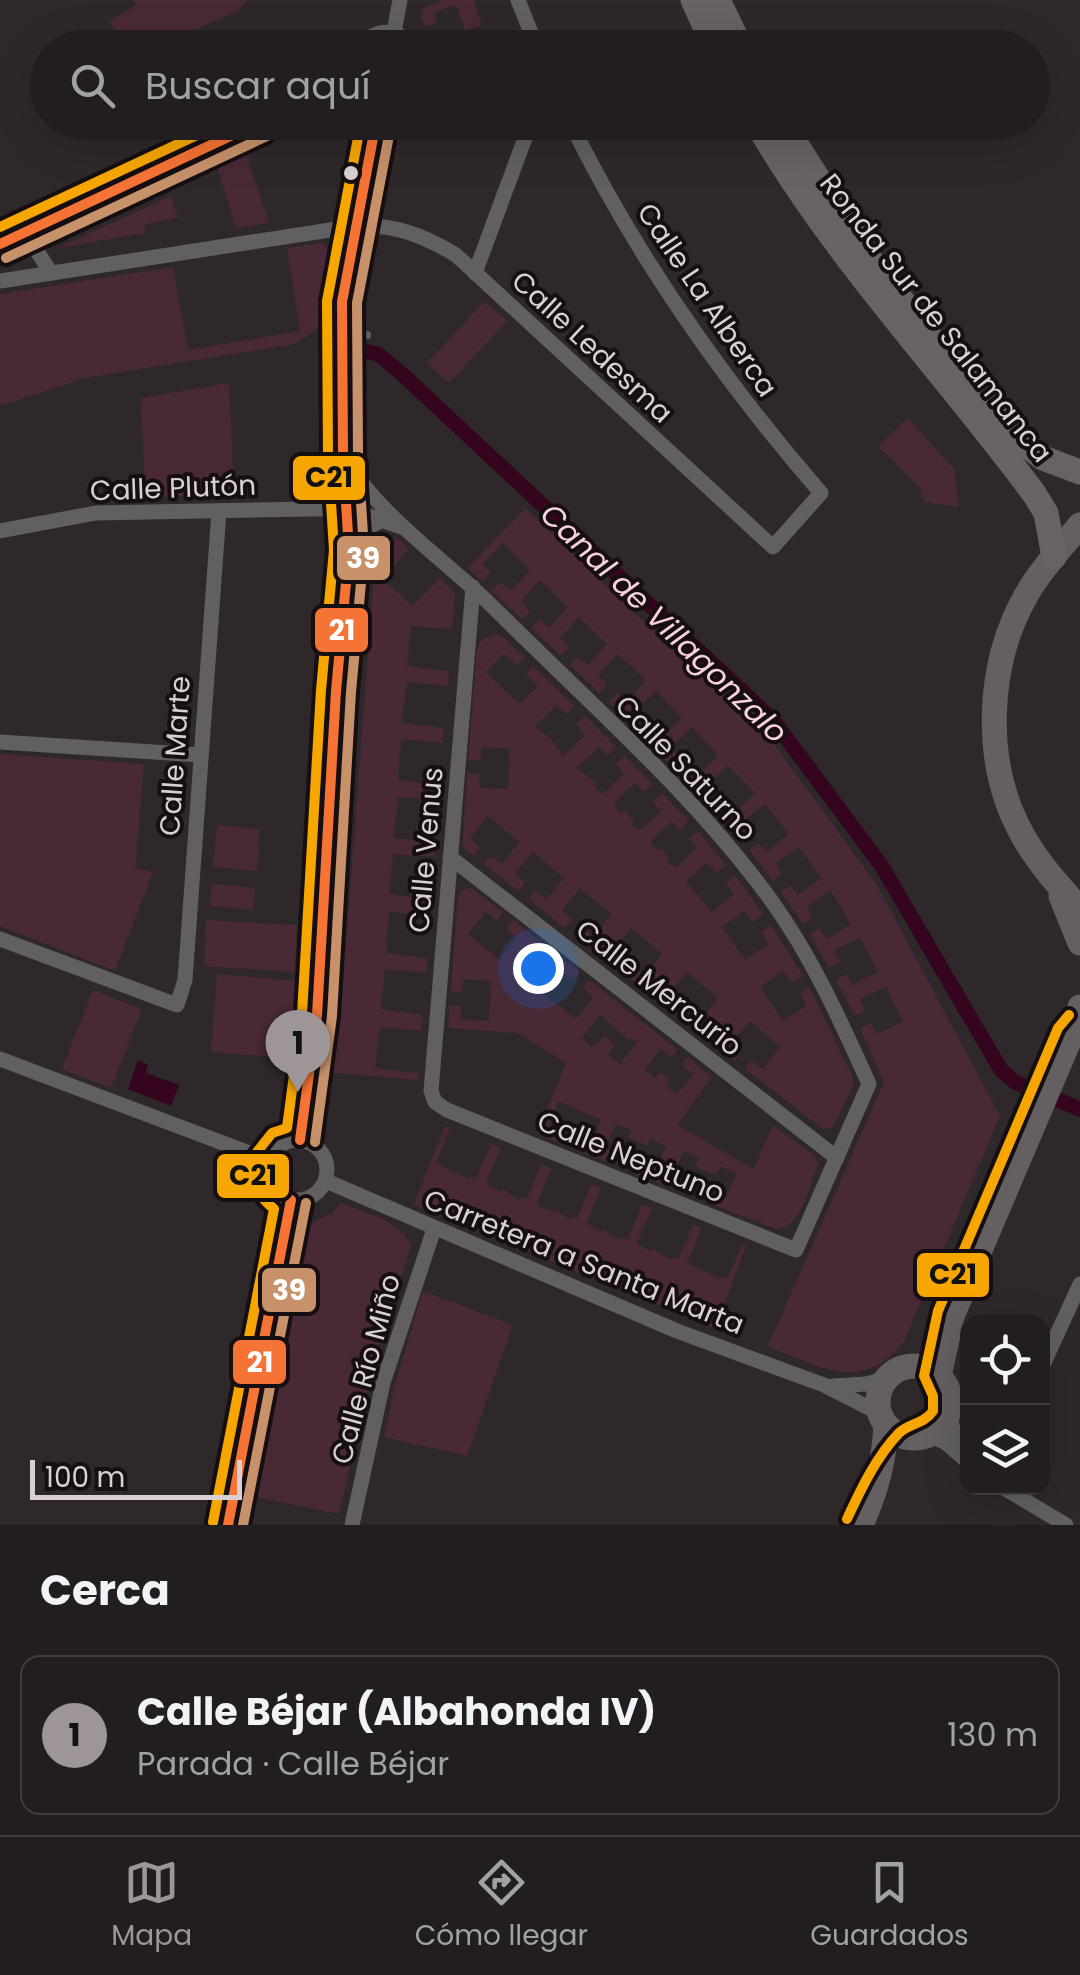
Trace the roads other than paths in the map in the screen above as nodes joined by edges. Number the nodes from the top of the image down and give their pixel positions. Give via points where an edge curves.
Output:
1 (400, 0) edge
2 (518, 0) edge
3 (693, 0) edge
4 (718, 0) edge
5 (394, 30) edge
6 (530, 30) edge
7 (707, 30) edge
8 (732, 30) edge
9 (222, 140) edge
10 (373, 140) edge
11 (524, 140) edge
12 (579, 140) edge
13 (766, 140) edge
14 (793, 140) edge
15 (356, 226) junction
16 (33, 228) junction
17 (0, 244) edge
18 (51, 273) junction
19 (475, 273) junction
20 (0, 281) edge
21 (340, 330) junction
22 (367, 335) dead end
23 (344, 456) junction
24 (1080, 472) edge
25 (348, 509) junction
26 (219, 510) junction
27 (385, 514) junction
28 (1080, 525) edge
29 (0, 530) edge
30 (349, 544) junction
31 (773, 547) joint
32 (1054, 557) junction
33 (473, 588) junction
34 (0, 742) edge
35 (200, 754) junction
36 (450, 857) junction
37 (1055, 882) junction
38 (1080, 909) edge
39 (0, 938) edge
40 (1080, 942) edge
41 (1080, 1007) edge
42 (1076, 1030) edge
43 (0, 1059) edge
44 (447, 1110) joint
45 (300, 1140) junction
46 (837, 1158) junction
47 (268, 1160) junction
48 (326, 1181) junction
49 (291, 1200) junction
50 (434, 1228) junction
51 (1080, 1284) edge
52 (952, 1316) junction
53 (1050, 1350) edge
54 (912, 1366) junction
55 (939, 1376) junction
56 (885, 1379) junction
57 (824, 1385) junction
58 (948, 1413) junction
59 (882, 1419) junction
60 (921, 1437) junction
61 (960, 1445) edge
62 (960, 1455) edge
63 (878, 1487) junction
64 (1016, 1495) edge
65 (228, 1525) edge
66 (352, 1525) edge
67 (861, 1525) edge
68 (1066, 1525) edge

1 - 5 street
2 - 6 street
3 - 7 highway
4 - 8 highway
9 - 16 street
10 - 15 street
11 - 19 street
12 - 31 street, Calle La Alberca via 682,316 821,493
13 - 32 highway, Ronda Sur de Salamanca via 851,267 1035,495 1046,513
14 - 24 highway, Ronda Sur de Salamanca via 865,253 941,350 1020,441
15 - 18 street, Calle Ledesma
15 - 19 street, Calle Ledesma via 415,234
15 - 21 street
16 - 17 street
16 - 18 street
18 - 20 street, Calle Ledesma
19 - 31 street, Calle Ledesma
21 - 22 lane
21 - 23 street
23 - 25 street
23 - 27 street, Calle Saturno
25 - 26 street, Calle Plutón
25 - 27 street, Calle Saturno via 364,503
25 - 30 street
26 - 29 street, Calle Plutón via 96,513
26 - 35 street, Calle Marte
27 - 30 street
27 - 33 street, Calle Saturno
28 - 32 main road
30 - 45 street via 318,1015
32 - 37 main road via 1012,625 996,685 994,724 1008,800 1022,835
33 - 36 street, Calle Venus
33 - 46 street, Calle Saturno via 695,810 801,947 868,1084
34 - 35 street
35 - 39 street, Calle Marte via 178,1005
36 - 44 street, Calle Venus via 431,1091
36 - 46 street, Calle Mercurio
37 - 38 main road
37 - 40 main road
41 - 42 main road
42 - 52 main road
43 - 47 street
44 - 46 street, Calle Neptuno via 796,1250
45 - 47 street via 282,1144
45 - 48 street via 321,1152
47 - 49 street via 270,1186
48 - 49 street via 310,1198
48 - 50 street, Carretera a Santa Marta
49 - 65 street
50 - 57 street, Carretera a Santa Marta
50 - 66 street, Calle Río Miño via 383,1383
51 - 53 street
52 - 54 main road
52 - 55 main road
54 - 55 main road
54 - 56 main road
55 - 58 main road via 949,1393
56 - 57 street, Carretera a Santa Marta
56 - 59 main road via 878,1397
57 - 59 street, Carretera a Santa Marta
58 - 60 main road via 940,1427
58 - 61 street
59 - 60 main road via 900,1436
59 - 63 main road
60 - 62 street via 945,1442
60 - 63 main road
63 - 67 main road
64 - 68 street

